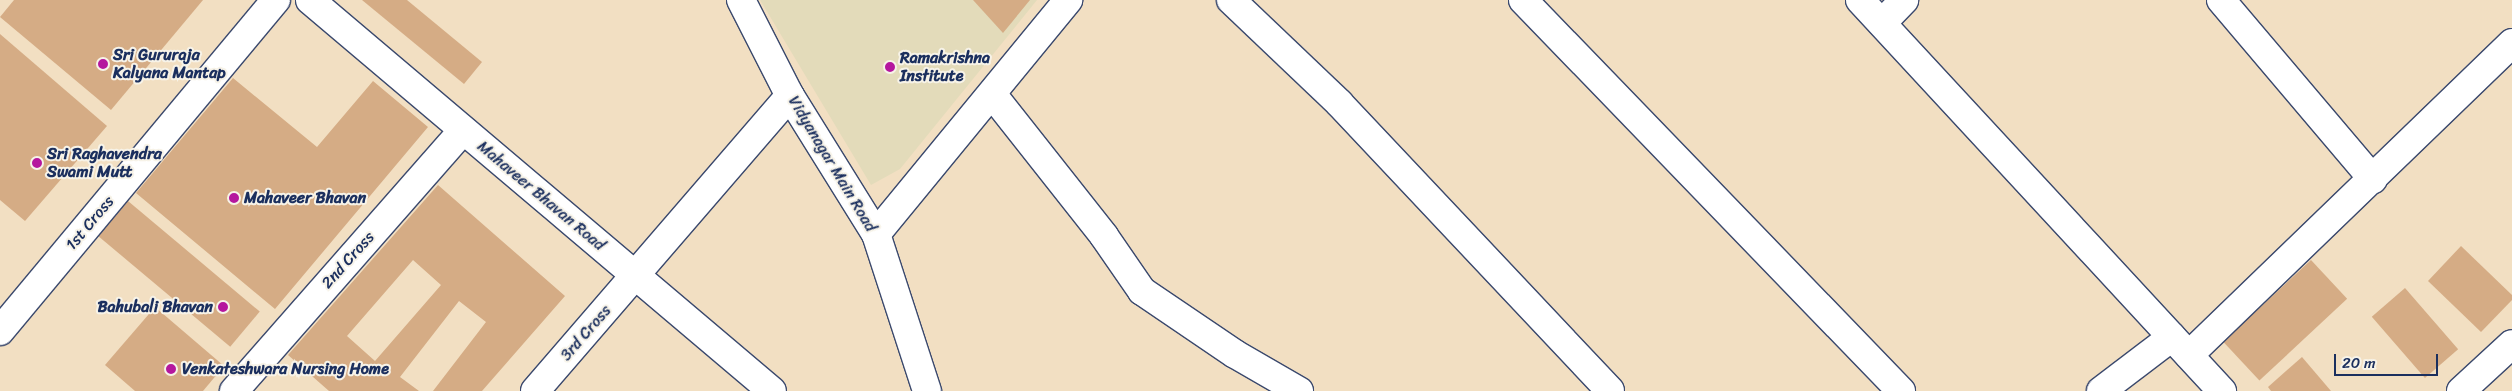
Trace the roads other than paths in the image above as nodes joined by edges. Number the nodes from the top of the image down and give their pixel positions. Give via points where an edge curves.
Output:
1 (276, 0) edge
2 (310, 0) edge
3 (741, 0) edge
4 (1068, 0) edge
5 (1231, 0) edge
6 (1522, 0) edge
7 (1860, 0) edge
8 (1904, 0) edge
9 (2221, 0) edge
10 (1882, 23) junction
11 (2512, 43) edge
12 (992, 94) junction
13 (790, 96) junction
14 (463, 130) junction
15 (2373, 178) junction
16 (876, 234) junction
17 (636, 276) junction
18 (0, 331) edge
19 (2512, 344) edge
20 (2180, 346) junction
21 (234, 391) edge
22 (535, 391) edge
23 (772, 391) edge
24 (927, 391) edge
25 (1298, 391) edge
26 (1610, 391) edge
27 (1901, 391) edge
28 (2101, 391) edge
29 (2222, 391) edge
30 (2461, 391) edge

1 - 18 street, 1st Cross
2 - 14 street, Mahaveer Bhavan Road
3 - 13 street, Vidyanagar Main Road
4 - 12 street
5 - 26 street via 1339,103
6 - 27 street
7 - 10 street
8 - 10 street
9 - 15 street
10 - 20 street
11 - 15 street
12 - 16 street
12 - 25 street via 1104,236 1142,291 1235,354
13 - 16 street, Vidyanagar Main Road
13 - 17 street, 3rd Cross
14 - 17 street, Mahaveer Bhavan Road
14 - 21 street, 2nd Cross
15 - 20 street
16 - 24 street, Vidyanagar Main Road
17 - 22 street, 3rd Cross
17 - 23 street, Mahaveer Bhavan Road
19 - 30 street
20 - 28 street
20 - 29 street

